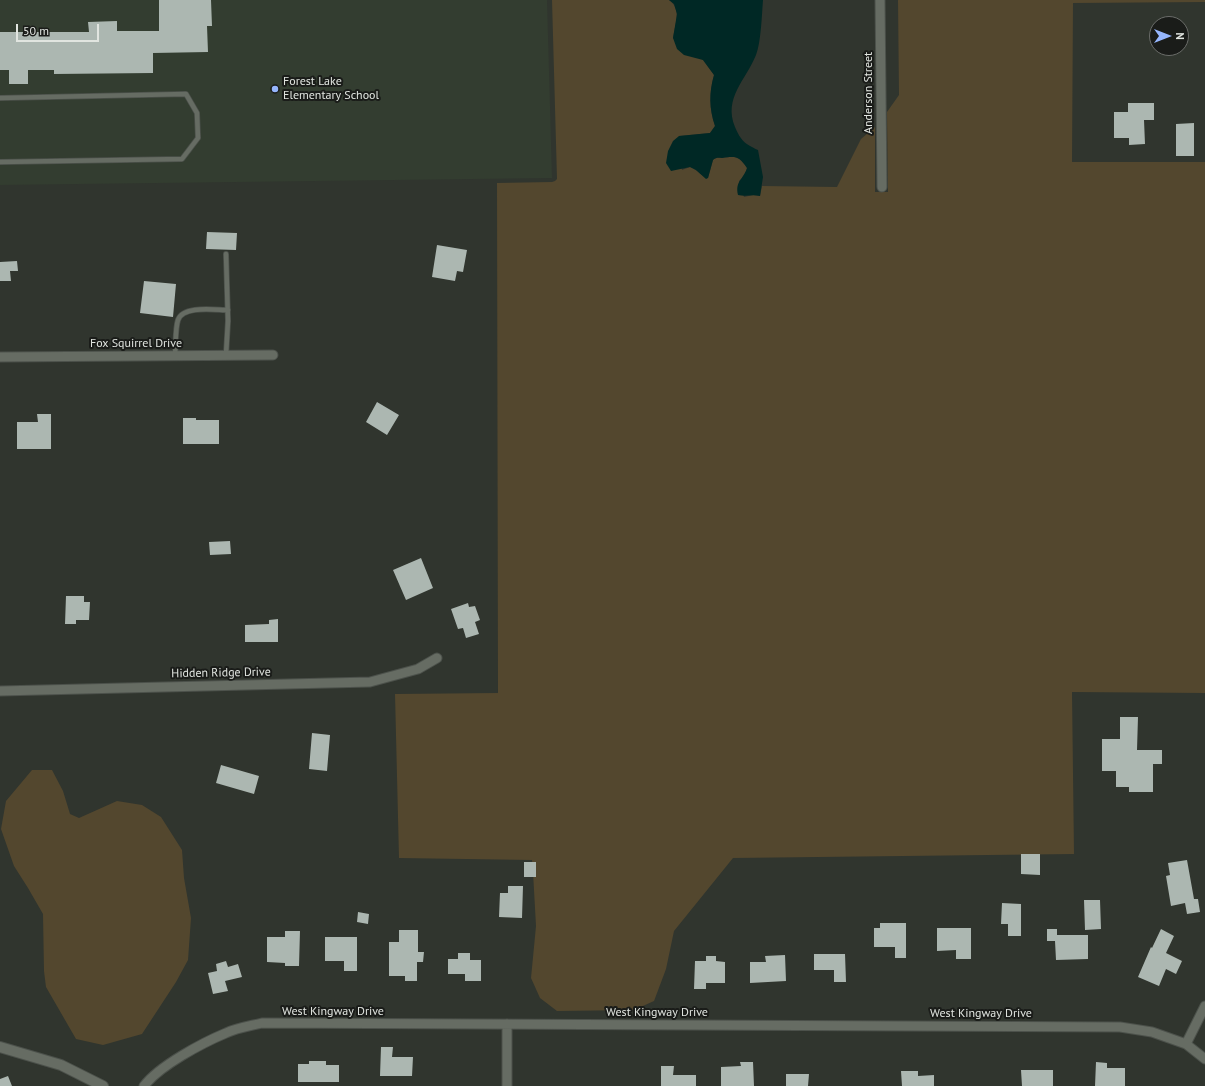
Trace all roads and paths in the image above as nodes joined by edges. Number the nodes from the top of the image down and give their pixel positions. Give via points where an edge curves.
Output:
1 (880, 0) edge
2 (0, 98) edge
3 (0, 162) edge
4 (882, 187) dead end
5 (226, 254) dead end
6 (228, 310) junction
7 (272, 354) dead end
8 (175, 355) junction
9 (226, 355) junction
10 (0, 356) edge
11 (437, 658) dead end
12 (0, 691) edge
13 (1205, 1006) edge
14 (507, 1024) junction
15 (1186, 1044) junction
16 (0, 1046) edge
17 (1205, 1059) edge
18 (103, 1086) edge
19 (144, 1086) edge
20 (507, 1086) edge

1 - 4 street, Anderson Street
2 - 3 lane via 186,94 197,113 198,138 182,159
5 - 6 lane
6 - 8 lane via 194,310 181,315 177,321
6 - 9 lane
7 - 9 street, Fox Squirrel Drive
8 - 9 street, Fox Squirrel Drive
8 - 10 street, Fox Squirrel Drive
11 - 12 street, Hidden Ridge Drive via 418,669 370,682
13 - 15 street
14 - 15 street, West Kingway Drive via 1113,1027 1152,1032
14 - 19 street, West Kingway Drive via 262,1023 227,1033 186,1053 149,1079
14 - 20 street
15 - 17 street, West Kingway Drive
16 - 18 main road via 61,1065

